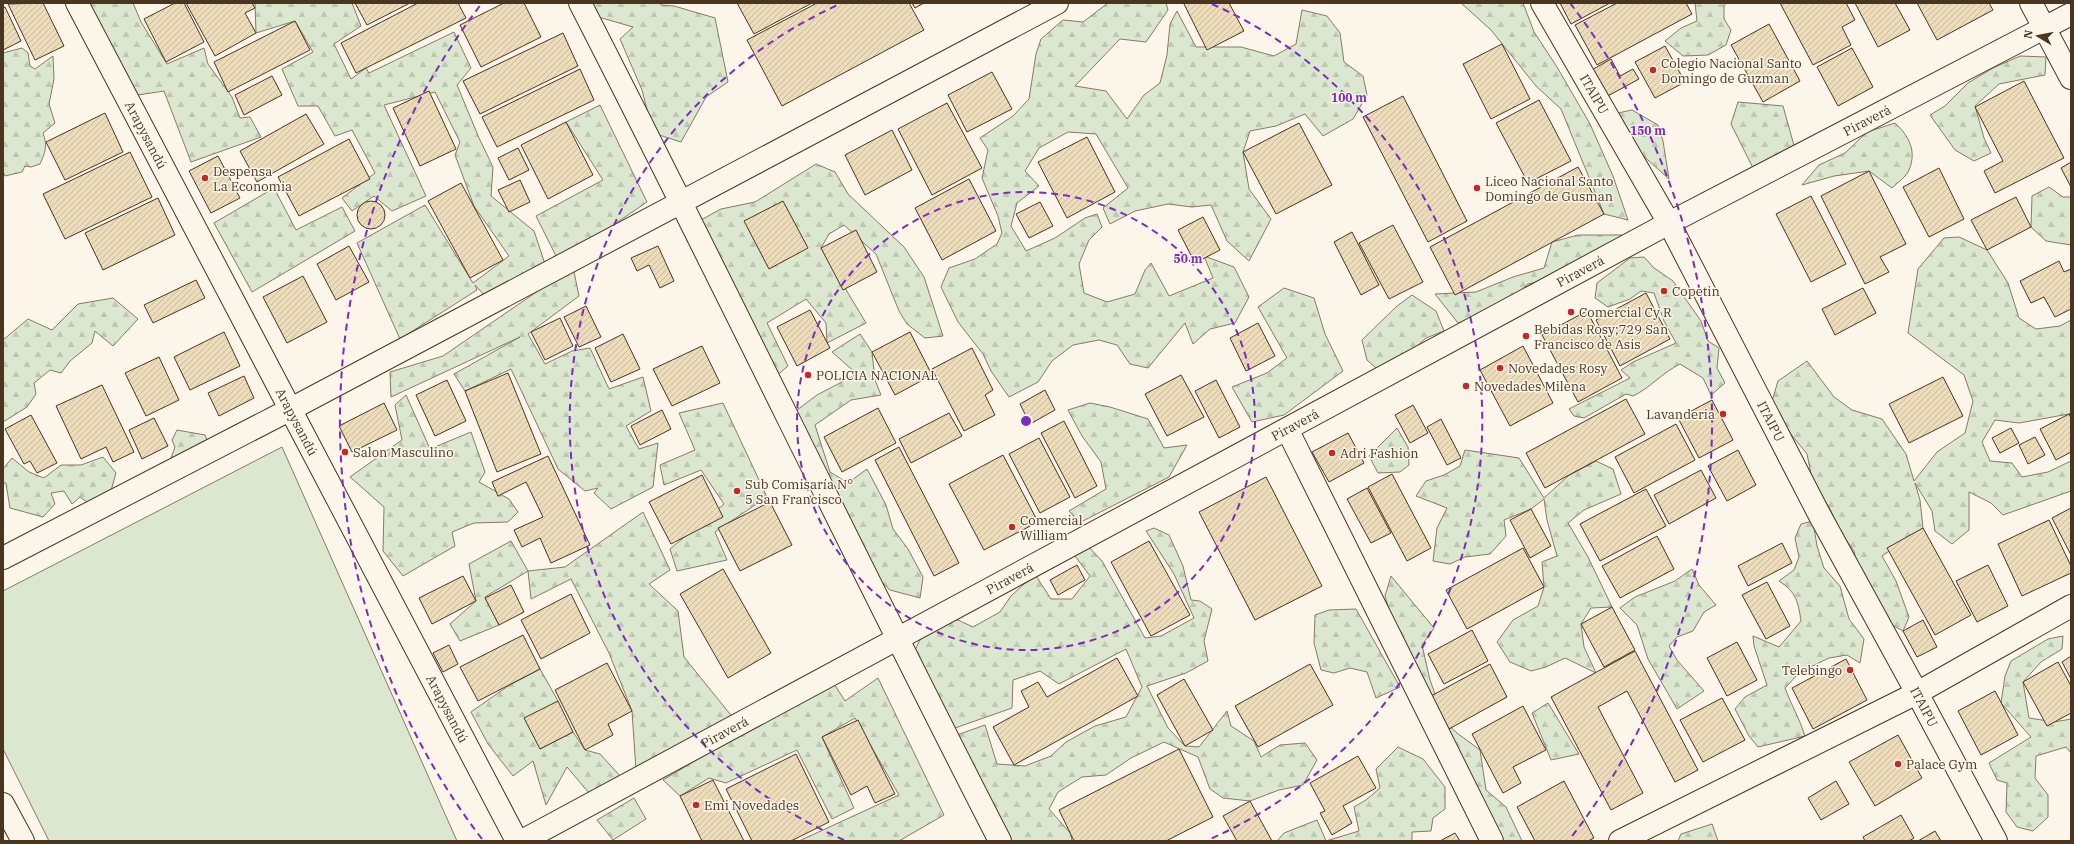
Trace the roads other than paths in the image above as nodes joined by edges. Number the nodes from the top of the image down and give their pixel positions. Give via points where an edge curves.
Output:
1 (77, 3) edge
2 (580, 3) edge
3 (1057, 3) edge
4 (1542, 3) edge
5 (2031, 3) edge
6 (2071, 14) edge
7 (2044, 30) junction
8 (2071, 78) edge
9 (682, 201) junction
10 (1669, 223) junction
11 (291, 409) junction
12 (1287, 429) junction
13 (3, 558) edge
14 (2071, 606) edge
15 (896, 640) junction
16 (1917, 693) junction
17 (3, 804) edge
18 (23, 841) edge
19 (516, 841) edge
20 (522, 841) edge
21 (1000, 841) edge
22 (1492, 841) edge
23 (1620, 841) edge
24 (1996, 841) edge

1 - 11 street, Arapysandú
2 - 9 street
3 - 9 street
4 - 10 street, ITAIPU
5 - 7 street
6 - 7 street, Piraverá
7 - 8 street
7 - 10 street, Piraverá
9 - 11 street
9 - 15 street
10 - 12 street, Piraverá
10 - 16 street, ITAIPU via 1819,514
11 - 13 street
11 - 19 street, Arapysandú
12 - 15 street, Piraverá
12 - 22 street
14 - 16 street
15 - 20 street, Piraverá
15 - 21 street
16 - 23 street
16 - 24 street, ITAIPU
17 - 18 street

